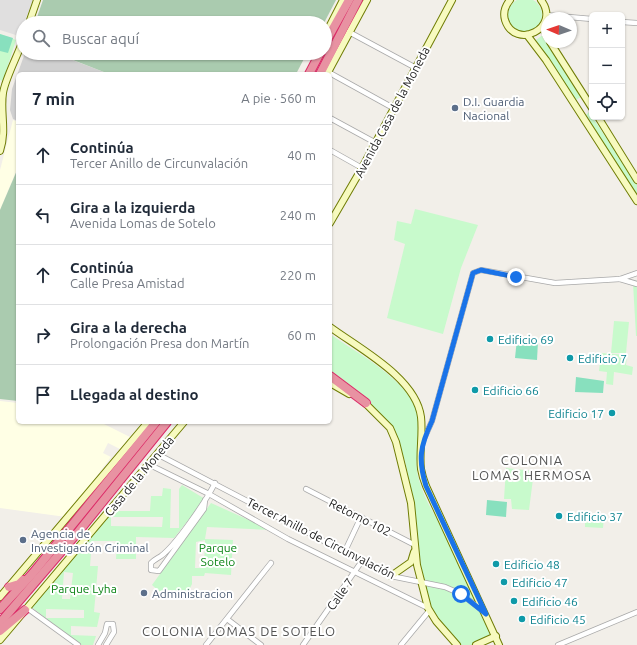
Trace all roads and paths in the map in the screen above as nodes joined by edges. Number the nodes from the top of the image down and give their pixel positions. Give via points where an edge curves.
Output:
1 (37, 0) edge
2 (343, 0) edge
3 (349, 0) edge
4 (358, 0) edge
5 (367, 0) edge
6 (452, 0) edge
7 (541, 0) edge
8 (507, 1) edge
9 (546, 12) edge
10 (31, 16) edge
11 (577, 18) edge
12 (589, 19) edge
13 (332, 21) edge
14 (625, 22) edge
15 (637, 23) edge
16 (541, 28) edge
17 (332, 30) edge
18 (349, 32) junction
19 (527, 35) junction
20 (554, 48) edge
21 (16, 56) edge
22 (332, 58) edge
23 (316, 60) edge
24 (331, 60) edge
25 (416, 68) junction
26 (310, 72) edge
27 (325, 72) edge
28 (326, 72) edge
29 (332, 77) edge
30 (2, 88) edge
31 (589, 103) edge
32 (589, 105) edge
33 (395, 109) junction
34 (578, 109) junction
35 (332, 119) edge
36 (600, 120) edge
37 (376, 143) junction
38 (0, 151) edge
39 (332, 151) edge
40 (362, 168) junction
41 (637, 180) edge
42 (637, 200) edge
43 (332, 220) edge
44 (637, 273) edge
45 (620, 279) junction
46 (637, 284) edge
47 (332, 328) edge
48 (334, 382) edge
49 (366, 403) joint
50 (146, 424) edge
51 (154, 424) edge
52 (164, 424) edge
53 (182, 424) edge
54 (422, 441) junction
55 (157, 454) junction
56 (148, 464) junction
57 (215, 484) junction
58 (306, 489) dead end
59 (209, 494) junction
60 (205, 500) junction
61 (361, 517) junction
62 (415, 546) junction
63 (344, 552) junction
64 (362, 561) junction
65 (271, 563) dead end
66 (356, 572) junction
67 (33, 573) junction
68 (391, 576) junction
69 (420, 581) junction
70 (9, 587) junction
71 (0, 597) edge
72 (0, 609) edge
73 (26, 609) junction
74 (428, 609) junction
75 (637, 612) edge
76 (486, 614) junction
77 (227, 619) junction
78 (0, 623) edge
79 (0, 630) edge
80 (496, 636) junction
81 (0, 640) edge
82 (78, 645) edge
83 (98, 645) edge
84 (106, 645) edge
85 (206, 645) edge
86 (261, 645) edge
87 (303, 645) edge
88 (401, 645) edge
89 (457, 645) edge
90 (476, 645) edge
91 (500, 645) edge
92 (558, 645) edge

1 - 10 main road
2 - 13 main road
3 - 17 highway
4 - 22 highway
5 - 18 main road
6 - 25 main road, Avenida Casa de la Moneda
7 - 9 main road
8 - 19 main road via 504,16 508,25 517,33
11 - 12 street
14 - 15 street
16 - 19 main road
18 - 25 street
18 - 28 main road
19 - 34 main road
20 - 31 main road
21 - 30 main road
23 - 26 highway
24 - 27 highway
25 - 33 main road, Avenida Casa de la Moneda
29 - 33 street
30 - 38 main road via 4,128
32 - 34 main road
33 - 37 main road, Avenida Casa de la Moneda
34 - 42 main road
35 - 37 street
36 - 41 main road
37 - 40 main road, Avenida Casa de la Moneda
39 - 40 street
40 - 43 main road, Avenida Casa de la Moneda
44 - 45 street
45 - 46 street
45 - 54 street via 555,283 476,271 472,276 432,421
47 - 54 main road via 398,376 405,384 418,406
48 - 49 highway
49 - 62 main road via 390,428 396,442 411,503
50 - 70 main road
51 - 67 highway
52 - 78 highway via 79,531
53 - 55 main road, Casa de la Moneda
54 - 76 main road via 421,468 426,486
55 - 56 main road, Casa de la Moneda
55 - 57 street, Tercer Anillo de Circunvalación
56 - 59 street, Tercer Anillo de Circunvalación
56 - 73 main road, Casa de la Moneda
57 - 59 street
57 - 63 street, Tercer Anillo de Circunvalación
58 - 61 street, Retorno 102
59 - 60 street
59 - 66 street, Tercer Anillo de Circunvalación
60 - 60 street via 162,556 151,563 151,570 159,571 204,509
61 - 62 street, Retorno 102
61 - 63 street
62 - 68 main road via 411,562
62 - 69 main road
63 - 64 street, Tercer Anillo de Circunvalación
64 - 66 street, Calle 7
64 - 68 street, Tercer Anillo de Circunvalación
65 - 77 street
66 - 74 street, Tercer Anillo de Circunvalación
66 - 87 street, Calle 7
67 - 70 highway via 19,584
67 - 72 highway
68 - 69 street, Tercer Anillo de Circunvalación
69 - 74 main road
69 - 76 street, Tercer Anillo de Circunvalación via 438,584 461,594
70 - 71 main road
73 - 79 highway
73 - 81 main road, Casa de la Moneda
73 - 82 street
74 - 88 street
74 - 89 main road
75 - 92 street
76 - 80 main road
77 - 85 street
77 - 86 street
80 - 90 main road
80 - 91 main road
83 - 84 street via 105,634 107,624 113,624 114,632

